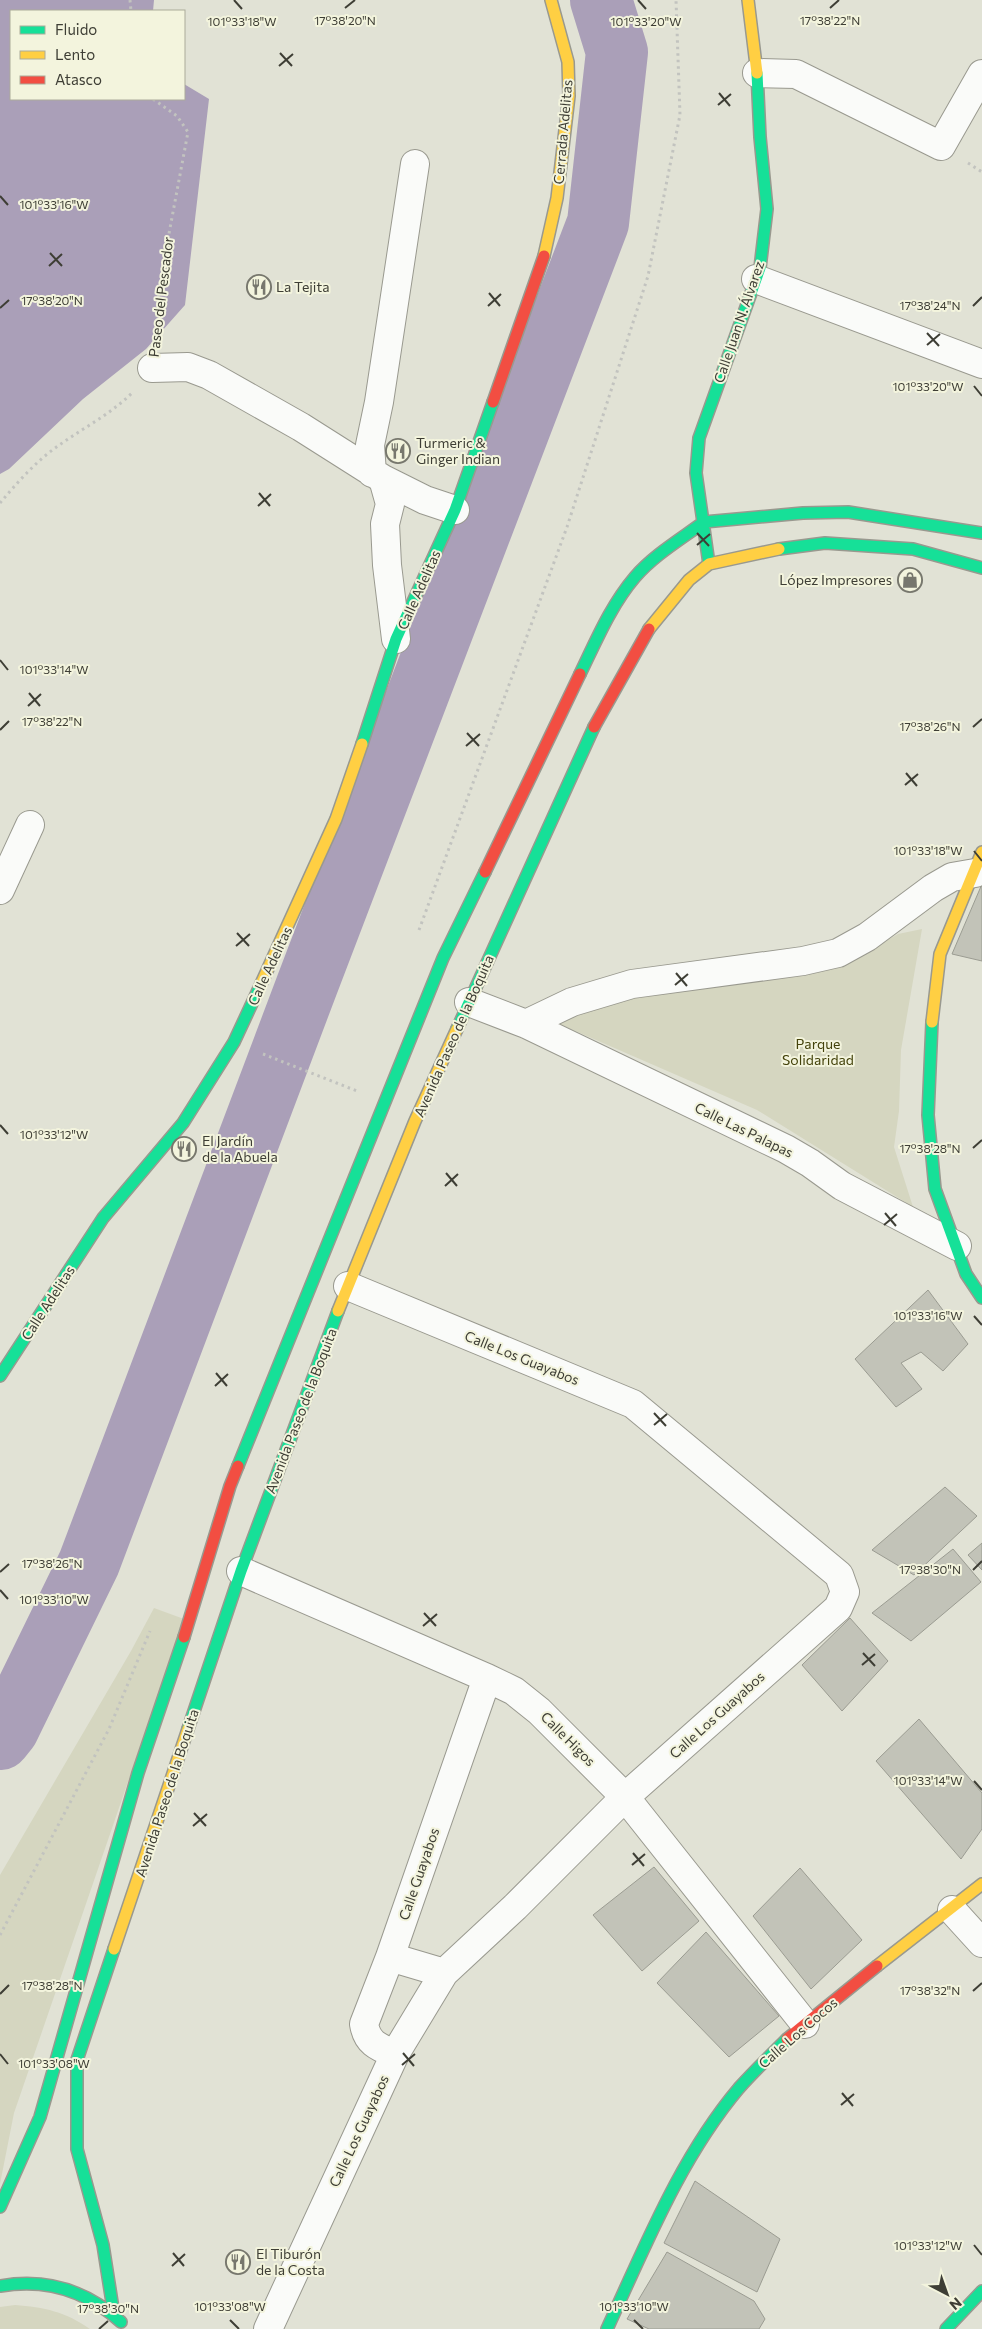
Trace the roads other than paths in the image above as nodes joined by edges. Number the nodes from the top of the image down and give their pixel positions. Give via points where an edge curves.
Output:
1 (551, 0) edge
2 (748, 0) edge
3 (757, 73) junction
4 (982, 74) edge
5 (415, 164) dead end
6 (542, 265) joint
7 (756, 279) junction
8 (982, 364) edge
9 (152, 368) road end
10 (377, 476) junction
11 (455, 510) junction
12 (704, 522) junction
13 (982, 533) edge
14 (710, 564) junction
15 (982, 568) edge
16 (396, 639) junction
17 (30, 825) dead end
18 (978, 863) edge
19 (0, 890) edge
20 (469, 1002) junction
21 (526, 1024) junction
22 (957, 1246) junction
23 (348, 1286) junction
24 (982, 1298) edge
25 (0, 1376) edge
26 (241, 1571) junction
27 (487, 1678) junction
28 (626, 1797) junction
29 (982, 1884) edge
30 (952, 1910) junction
31 (982, 1943) edge
32 (390, 1957) junction
33 (444, 1973) junction
34 (805, 2024) junction
35 (395, 2054) junction
36 (0, 2207) edge
37 (0, 2286) edge
38 (982, 2290) edge
39 (114, 2315) junction
40 (127, 2329) edge
41 (268, 2329) edge
42 (607, 2329) edge
43 (946, 2329) edge

1 - 6 main road, Cerrada Adelitas via 568,62 568,96 557,198
2 - 3 main road, Calle Juan N. Álvarez
3 - 4 street via 796,74 941,146
3 - 7 main road, Calle Juan N. Álvarez via 767,210
5 - 10 street via 370,445
6 - 11 main road, Calle Adelitas
7 - 8 street
7 - 12 main road, Calle Juan N. Álvarez via 699,438 696,473
9 - 10 street via 188,367 210,375 301,427
10 - 11 street via 425,500
10 - 16 street via 390,504 386,524 387,565
11 - 16 main road, Calle Adelitas
12 - 13 main road via 848,512
12 - 14 main road, Calle Juan N. Álvarez
12 - 36 main road via 635,577 606,620 443,958 230,1486 171,1679 138,1773 40,2117
14 - 15 main road via 768,550 825,543 913,549
14 - 20 main road, Avenida Paseo de la Boquita via 689,580 653,622 585,743
16 - 25 main road, Calle Adelitas via 372,720 336,819 234,1042 183,1123 103,1218
17 - 19 street
18 - 21 street via 933,888 838,953 803,961 632,984 572,1002
18 - 22 main road via 940,954 932,1016 928,1115 935,1188
20 - 21 street, Calle Las Palapas
20 - 23 main road, Avenida Paseo de la Boquita via 415,1120
21 - 22 street, Calle Las Palapas via 786,1149 842,1186
22 - 24 main road via 966,1274
23 - 26 main road, Avenida Paseo de la Boquita
23 - 28 street, Calle Los Guayabos via 633,1404 839,1575 844,1592 838,1608
26 - 27 street, Calle Higos
26 - 39 main road, Avenida Paseo de la Boquita via 77,2060 77,2149 103,2245
27 - 28 street, Calle Higos via 514,1691 539,1710
27 - 32 street, Calle Guayabos
28 - 33 street, Calle Los Guayabos
28 - 34 street, Calle Higos
29 - 30 main road, Calle Los Cocos
30 - 31 street
30 - 34 main road, Calle Los Cocos
32 - 33 street
32 - 35 street, Calle Guayabos via 364,2024 366,2035 376,2046
33 - 35 street, Calle Los Guayabos
34 - 42 main road, Calle Los Cocos via 764,2061 717,2116 672,2189
35 - 41 street, Calle Los Guayabos
37 - 39 main road via 40,2283 67,2288 93,2300
38 - 43 main road
39 - 40 main road

